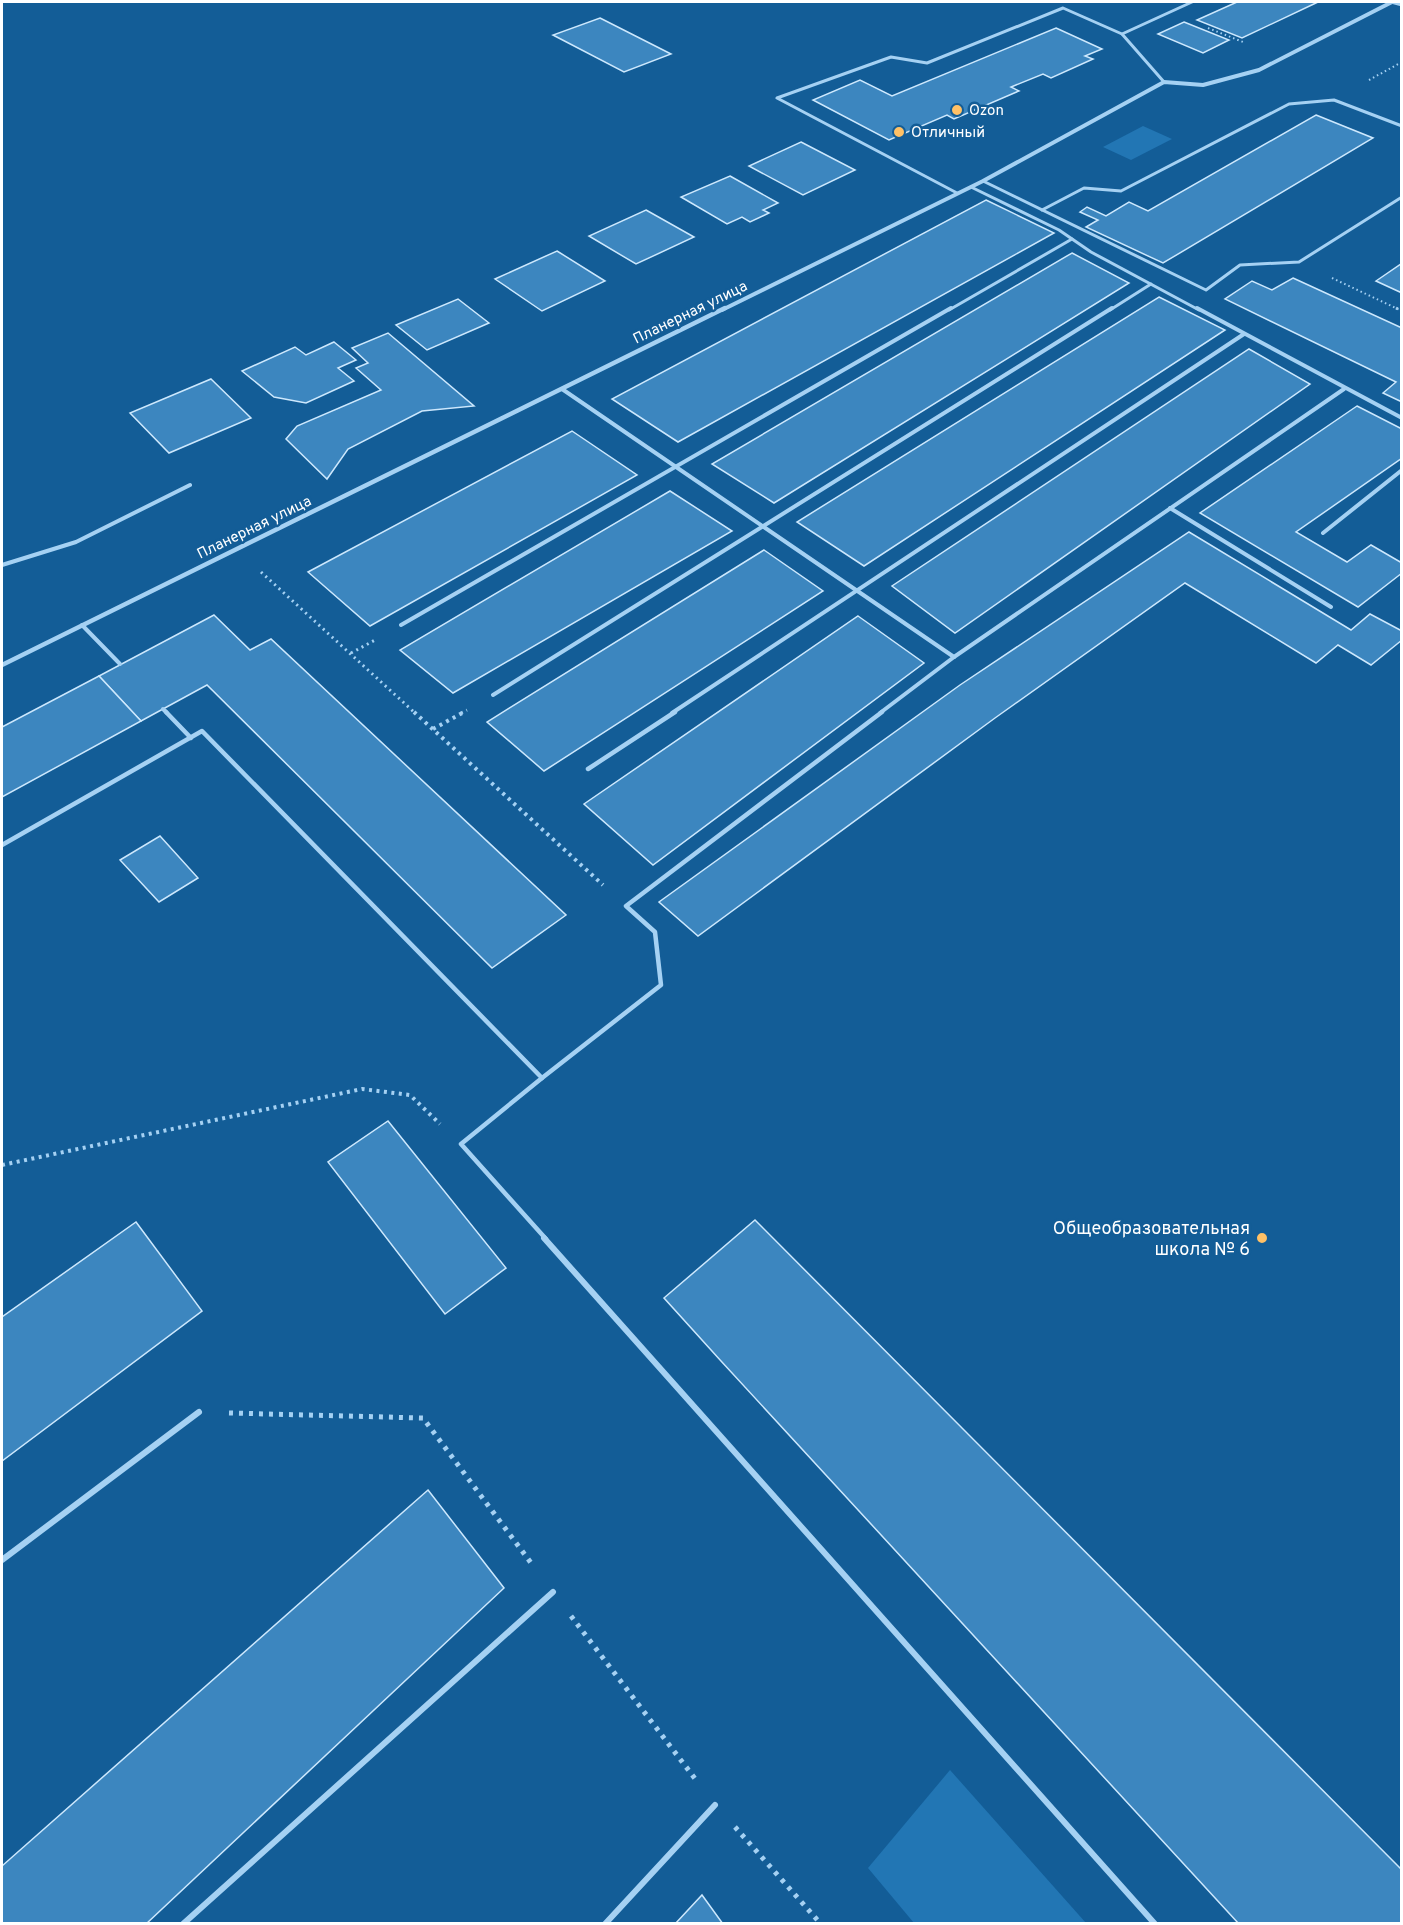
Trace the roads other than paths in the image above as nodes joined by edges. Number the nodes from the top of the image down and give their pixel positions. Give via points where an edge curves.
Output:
1 (1192, 2) edge
2 (1392, 2) edge
3 (1401, 5) edge
4 (1122, 34) junction
5 (1164, 82) junction
6 (1401, 126) edge
7 (982, 181) junction
8 (971, 187) junction
9 (957, 193) junction
10 (1401, 197) edge
11 (1042, 210) junction
12 (1072, 239) junction
13 (1151, 284) junction
14 (1244, 334) junction
15 (562, 388) junction
16 (1344, 388) junction
17 (1401, 418) edge
18 (677, 467) junction
19 (1401, 470) edge
20 (190, 485) dead end
21 (1170, 508) junction
22 (765, 527) junction
23 (1323, 533) dead end
24 (2, 565) edge
25 (857, 591) junction
26 (1331, 607) dead end
27 (82, 625) junction
28 (401, 625) dead end
29 (954, 657) junction
30 (120, 664) dead end
31 (2, 665) edge
32 (493, 695) road end
33 (163, 709) dead end
34 (191, 738) junction
35 (588, 769) dead end
36 (2, 845) edge
37 (542, 1078) junction
38 (199, 1412) dead end
39 (2, 1560) edge
40 (553, 1592) dead end
41 (716, 1805) dead end
42 (183, 1923) edge
43 (605, 1923) edge
44 (1155, 1923) edge

1 - 4 lane
2 - 3 lane
2 - 5 street via 1259,70 1203,85
4 - 5 lane
4 - 9 lane via 1063,8 927,63 891,57 777,98
5 - 7 street, Планерная улица
6 - 11 lane via 1334,100 1289,104 1121,191 1084,188
7 - 8 street, Планерная улица
7 - 11 lane
8 - 9 street, Планерная улица
8 - 12 lane
9 - 15 street, Планерная улица
10 - 11 lane via 1299,262 1240,265 1206,290
12 - 13 lane
12 - 18 lane
13 - 14 lane
13 - 22 lane
14 - 16 lane
14 - 25 lane
15 - 18 lane
15 - 27 street, Планерная улица
16 - 17 lane
16 - 21 lane
18 - 22 lane
18 - 28 lane
19 - 23 lane
20 - 24 lane via 76,542
21 - 26 lane
21 - 29 lane
22 - 25 lane
22 - 32 lane
25 - 29 lane
25 - 35 lane
27 - 30 lane
27 - 31 street, Планерная улица
29 - 37 lane via 626,906 655,932 661,985
33 - 34 lane
34 - 36 lane
34 - 37 lane via 202,731
37 - 44 lane via 461,1144
38 - 39 lane
40 - 42 lane
41 - 43 lane

